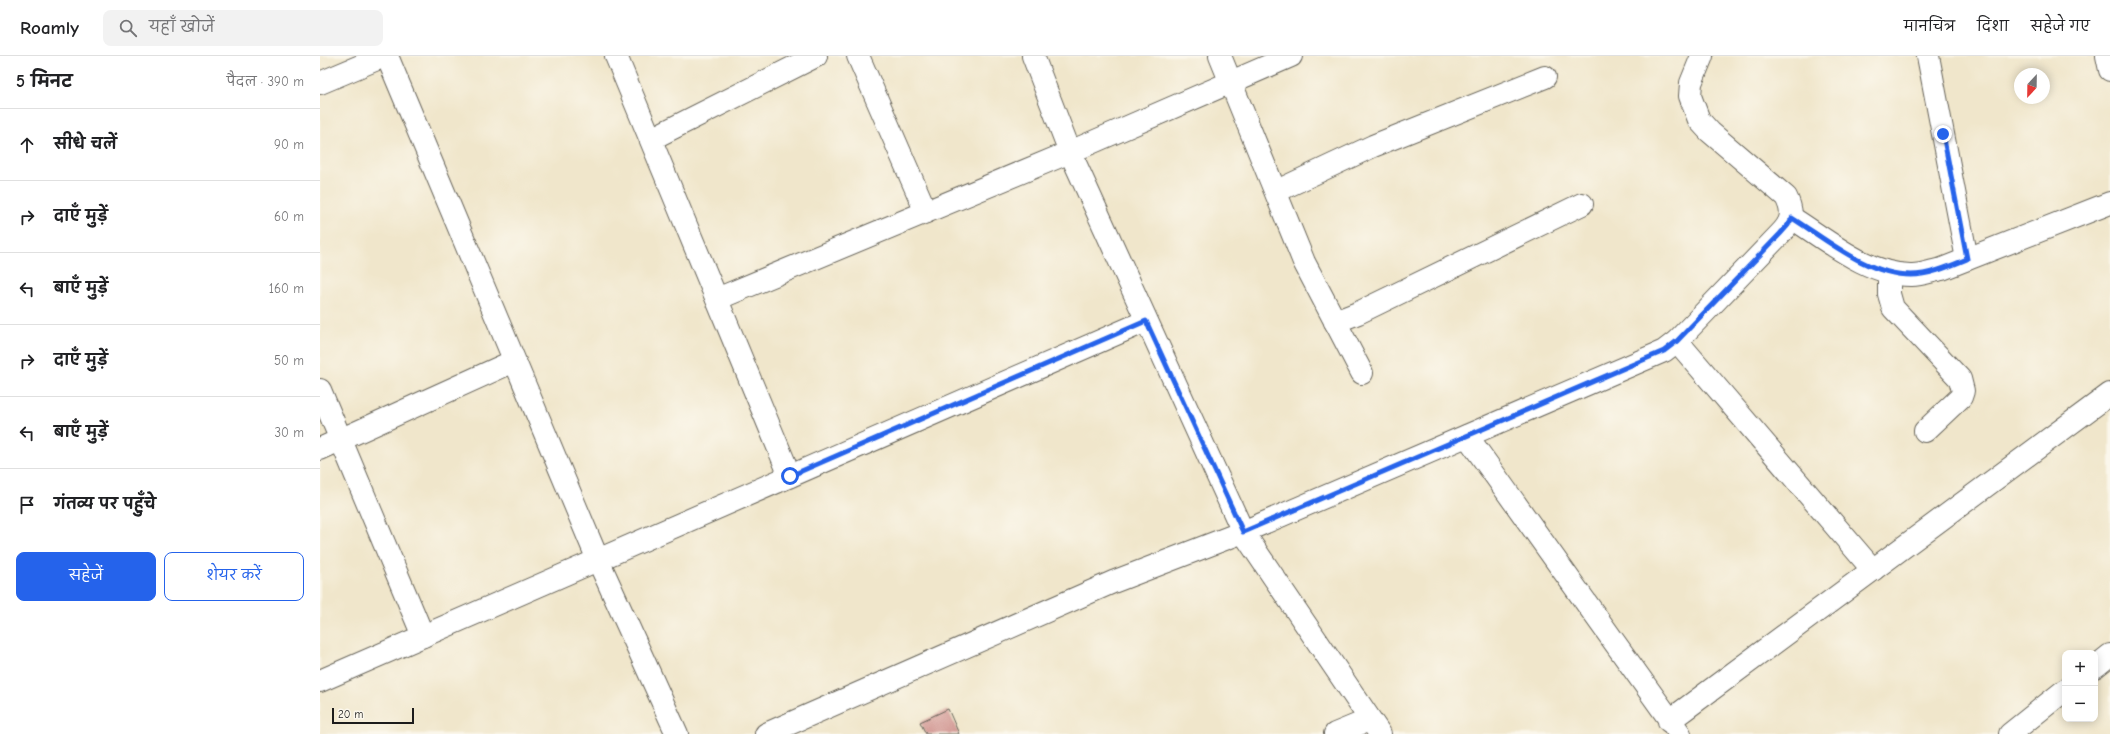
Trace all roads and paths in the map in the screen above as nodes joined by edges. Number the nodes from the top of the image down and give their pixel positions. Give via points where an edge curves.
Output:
1 (386, 56) edge
2 (616, 56) edge
3 (816, 56) edge
4 (858, 56) edge
5 (1032, 56) edge
6 (1220, 56) edge
7 (1291, 56) edge
8 (1702, 56) edge
9 (1928, 56) edge
10 (2107, 56) edge
11 (2110, 70) edge
12 (1545, 77) dead end
13 (320, 83) edge
14 (1231, 83) junction
15 (651, 139) junction
16 (1070, 152) junction
17 (1277, 191) junction
18 (2110, 203) edge
19 (1582, 204) dead end
20 (926, 212) junction
21 (1792, 218) junction
22 (1967, 259) junction
23 (1889, 273) junction
24 (717, 299) junction
25 (1146, 321) junction
26 (1335, 322) junction
27 (1677, 341) junction
28 (514, 361) junction
29 (1362, 373) dead end
30 (320, 390) edge
31 (2110, 394) edge
32 (1926, 431) dead end
33 (1467, 436) junction
34 (341, 440) junction
35 (320, 449) edge
36 (790, 476) junction
37 (1243, 532) junction
38 (598, 560) junction
39 (1873, 570) junction
40 (423, 636) junction
41 (2110, 655) edge
42 (2098, 665) edge
43 (320, 681) edge
44 (2062, 692) edge
45 (1375, 727) edge
46 (1674, 727) edge
47 (677, 734) edge
48 (766, 734) edge
49 (1335, 734) edge
50 (2010, 734) edge

1 - 13 street
1 - 28 street
2 - 15 street
3 - 15 street
4 - 20 street
5 - 16 street
6 - 14 street
7 - 14 street
8 - 21 street via 1691,83 1690,96 1699,120 1786,197 1791,206
9 - 22 street
10 - 11 street
12 - 17 street via 1373,146
14 - 16 street
14 - 17 street
15 - 24 street
16 - 20 street
16 - 25 street
17 - 26 street via 1304,262
18 - 22 street
19 - 26 street
20 - 24 street
21 - 23 street via 1867,265
21 - 27 street via 1780,234
22 - 23 street via 1942,269 1913,275
23 - 32 street via 1888,294 1893,308 1962,384 1961,397
24 - 36 street
25 - 36 street
25 - 37 street
26 - 29 street
27 - 33 street via 1664,351
27 - 39 street
28 - 34 street
28 - 38 street
30 - 34 street
31 - 39 street
33 - 37 street
33 - 46 street
34 - 35 street
34 - 40 street
36 - 38 street
37 - 45 street
37 - 48 street via 1113,582
38 - 40 street
38 - 47 street
39 - 46 street
40 - 43 street
41 - 42 street
44 - 50 street
45 - 49 street

